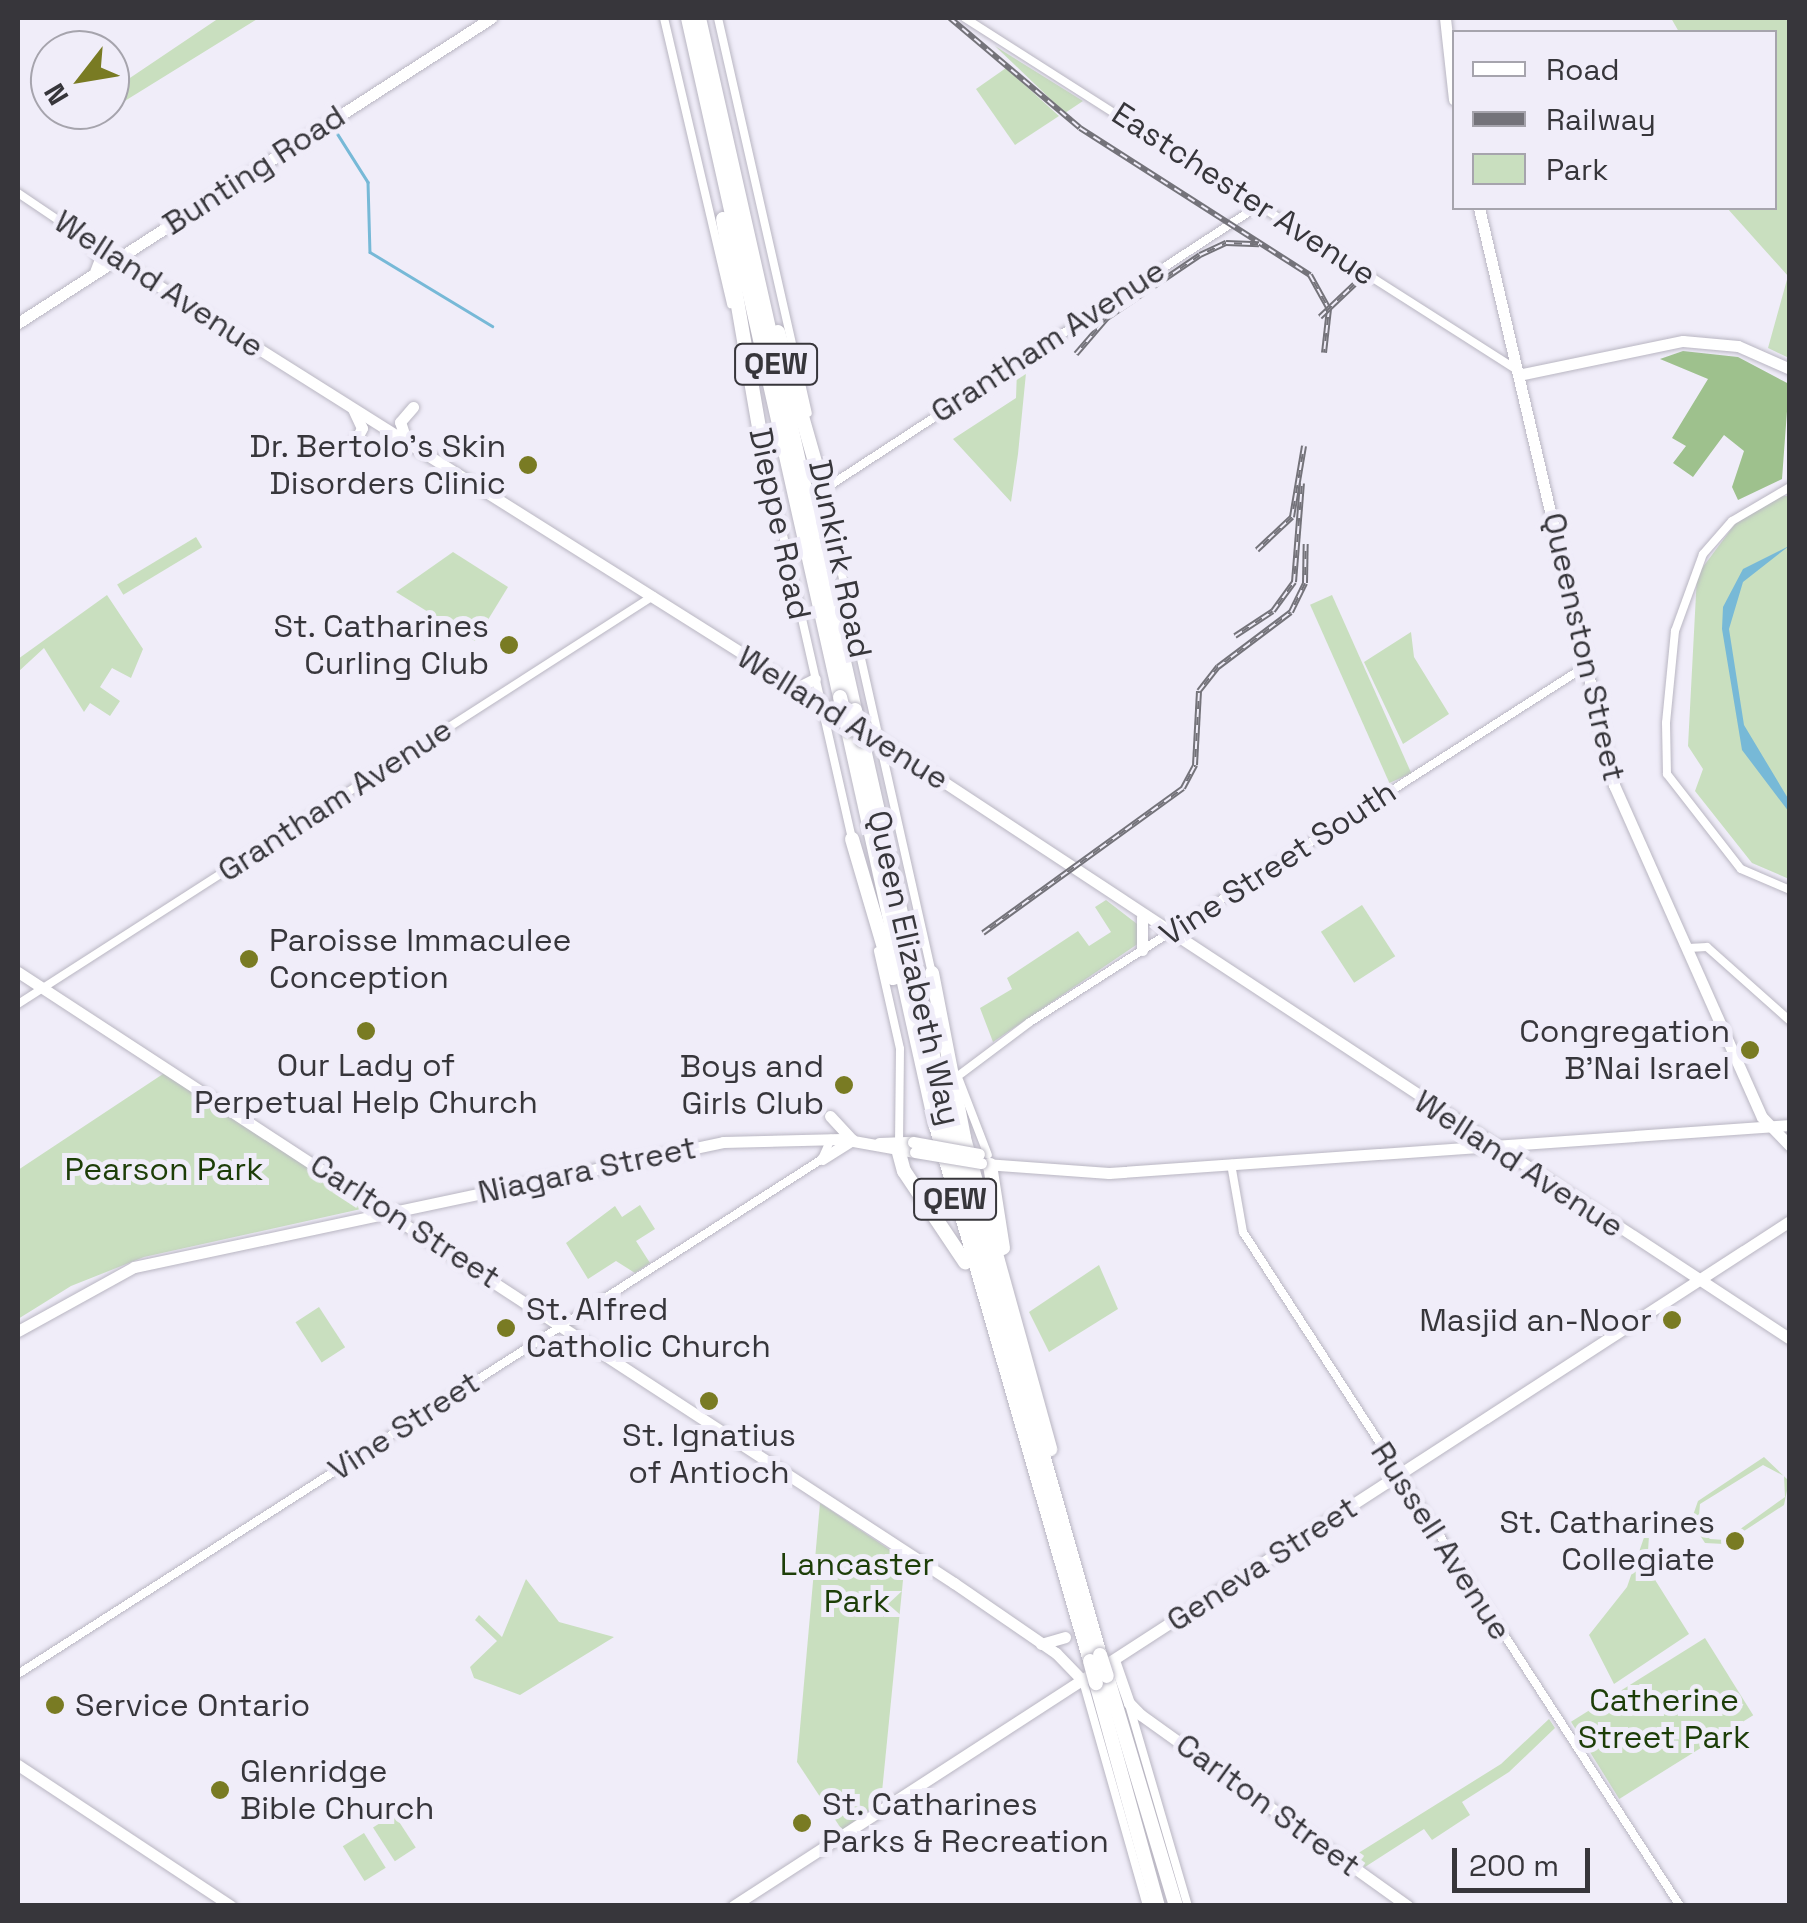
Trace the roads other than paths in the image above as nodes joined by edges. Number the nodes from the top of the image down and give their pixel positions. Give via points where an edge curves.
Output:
1 (490, 18) edge
2 (664, 18) edge
3 (688, 18) edge
4 (699, 18) edge
5 (718, 18) edge
6 (965, 18) edge
7 (1445, 18) edge
8 (1452, 82) edge
9 (703, 90) junction
10 (18, 192) edge
11 (1261, 204) junction
12 (1480, 210) edge
13 (90, 241) junction
14 (138, 244) junction
15 (116, 259) junction
16 (757, 269) junction
17 (93, 274) junction
18 (140, 274) junction
19 (18, 323) edge
20 (1790, 369) edge
21 (1522, 374) junction
22 (350, 406) junction
23 (413, 407) dead end
24 (758, 426) junction
25 (406, 440) junction
26 (356, 442) dead end
27 (824, 478) junction
28 (1790, 487) edge
29 (653, 596) junction
30 (1586, 666) junction
31 (815, 679) junction
32 (798, 688) junction
33 (819, 702) junction
34 (880, 740) junction
35 (902, 755) junction
36 (886, 766) junction
37 (852, 839) junction
38 (1790, 890) edge
39 (1142, 917) junction
40 (1167, 934) junction
41 (1688, 948) junction
42 (1142, 950) junction
43 (18, 972) edge
44 (932, 973) junction
45 (43, 989) junction
46 (18, 1004) edge
47 (1790, 1021) edge
48 (953, 1056) junction
49 (972, 1061) junction
50 (958, 1076) junction
51 (928, 1092) junction
52 (830, 1116) dead end
53 (1449, 1118) junction
54 (1767, 1125) junction
55 (1790, 1125) edge
56 (831, 1139) junction
57 (852, 1140) junction
58 (898, 1144) junction
59 (1487, 1144) junction
60 (1790, 1146) edge
61 (1444, 1147) junction
62 (984, 1159) junction
63 (822, 1160) junction
64 (1231, 1164) junction
65 (356, 1191) junction
66 (425, 1204) junction
67 (389, 1212) junction
68 (359, 1218) junction
69 (1790, 1221) edge
70 (416, 1229) junction
71 (1660, 1257) junction
72 (1698, 1280) junction
73 (1673, 1298) junction
74 (1013, 1310) junction
75 (562, 1324) junction
76 (18, 1331) edge
77 (1790, 1339) edge
78 (1009, 1390) junction
79 (1399, 1477) junction
80 (1062, 1523) junction
81 (1065, 1638) dead end
82 (1040, 1644) junction
83 (1101, 1659) junction
84 (18, 1674) edge
85 (1095, 1680) junction
86 (1129, 1703) junction
87 (18, 1765) edge
88 (231, 1906) edge
89 (733, 1906) edge
90 (1147, 1906) edge
91 (1158, 1906) edge
92 (1176, 1906) edge
93 (1188, 1906) edge
94 (1408, 1906) edge
95 (1680, 1906) edge

1 - 14 main road, Bunting Road
2 - 24 street, Dieppe Road
3 - 9 highway, Queen Elizabeth Way / QEW
4 - 16 highway, Queen Elizabeth Way / QEW
5 - 27 street, Dunkirk Road
6 - 11 street, Eastchester Avenue
7 - 8 main road
9 - 24 highway
9 - 51 highway, Queen Elizabeth Way / QEW, bridge
10 - 13 street, Welland Avenue
11 - 21 street, Eastchester Avenue
11 - 27 street, Grantham Avenue
12 - 21 main road, Queenston Street
13 - 15 street, Welland Avenue
13 - 17 main road via 100,259
14 - 15 main road, Bunting Road
14 - 18 main road via 134,264
15 - 17 main road, Bunting Road
15 - 18 main road, Welland Avenue
16 - 27 highway
16 - 80 highway, Queen Elizabeth Way / QEW, bridge via 955,1146
17 - 19 main road, Bunting Road
18 - 22 main road, Welland Avenue
20 - 21 main road via 1738,346 1684,341
21 - 30 main road, Queenston Street
22 - 25 main road, Welland Avenue
22 - 26 main road via 362,428
23 - 25 main road via 400,422
24 - 31 street, Dieppe Road
25 - 29 main road, Welland Avenue
27 - 34 street, Dunkirk Road
28 - 38 street via 1732,521 1698,566 1676,631 1667,774 1741,869
29 - 32 main road, Welland Avenue
29 - 45 street, Grantham Avenue
30 - 40 street, Vine Street South
30 - 41 main road, Queenston Street via 1614,785
31 - 32 main road
31 - 33 street, Dieppe Road
32 - 33 main road, Welland Avenue
33 - 34 main road, Welland Avenue
33 - 37 street, Dieppe Road
34 - 35 main road, Welland Avenue
34 - 36 street, Dunkirk Road
35 - 36 main road
35 - 39 main road, Welland Avenue
36 - 44 street, Dunkirk Road
37 - 51 highway
37 - 58 street, Dieppe Road via 898,1036
39 - 40 main road, Welland Avenue
39 - 42 main road
40 - 42 street, Vine Street South
40 - 53 main road, Welland Avenue
41 - 47 street via 1707,947
41 - 54 main road, Queenston Street
42 - 49 street, Vine Street South
43 - 45 main road, Carlton Street
44 - 48 street, Dunkirk Road
44 - 74 highway via 957,1108
45 - 46 street, Grantham Avenue
45 - 65 main road, Carlton Street
48 - 49 street
48 - 50 street, Dunkirk Road
49 - 50 street, Vine Street South
50 - 62 street, Dunkirk Road
51 - 78 highway, Queen Elizabeth Way / QEW
52 - 57 main road
53 - 59 main road, Welland Avenue
53 - 61 main road via 1460,1133
54 - 55 main road, Niagara Street
54 - 59 main road, Niagara Street
54 - 60 main road
56 - 57 main road, Niagara Street
56 - 63 street
56 - 66 main road, Niagara Street via 723,1142
57 - 58 main road, Niagara Street
57 - 63 main road
58 - 62 main road, Niagara Street, bridge
58 - 78 highway via 917,1193 957,1244
59 - 61 main road, Niagara Street
59 - 71 main road, Welland Avenue
61 - 64 main road, Niagara Street
62 - 64 main road, Niagara Street via 1108,1173
62 - 74 highway
63 - 75 street, Vine Street
64 - 79 street, Russell Avenue via 1243,1232
65 - 67 main road, Carlton Street
65 - 68 main road via 364,1203
66 - 67 main road, Niagara Street
66 - 70 main road via 410,1217
67 - 68 main road, Niagara Street
67 - 70 main road, Carlton Street
68 - 76 main road, Niagara Street via 125,1270
69 - 72 main road, Geneva Street
70 - 75 main road, Carlton Street
71 - 72 main road, Welland Avenue
71 - 73 main road via 1680,1280
72 - 73 main road, Geneva Street
72 - 77 main road, Welland Avenue
73 - 79 main road, Geneva Street
74 - 80 highway
75 - 82 main road, Carlton Street
75 - 84 street, Vine Street
78 - 83 highway, Queen Elizabeth Way / QEW
79 - 83 main road, Geneva Street
79 - 95 street, Russell Avenue
80 - 83 highway, Queen Elizabeth Way / QEW
81 - 82 main road
82 - 85 main road, Carlton Street
83 - 85 highway, Queen Elizabeth Way / QEW, bridge
83 - 85 main road, Geneva Street
83 - 86 main road
85 - 89 main road, Geneva Street
85 - 90 street
85 - 91 highway, Queen Elizabeth Way / QEW
85 - 92 highway, Queen Elizabeth Way / QEW
86 - 93 street
86 - 94 main road, Carlton Street
87 - 88 main road

